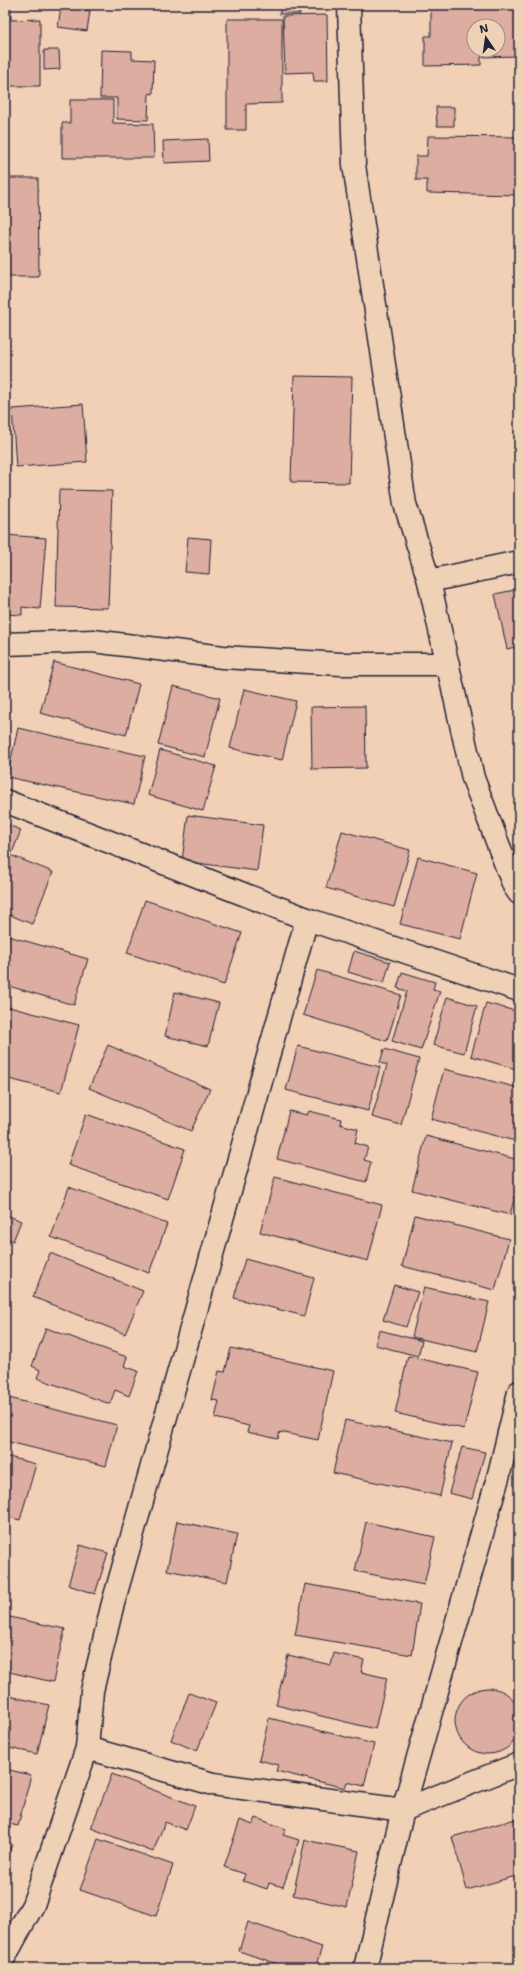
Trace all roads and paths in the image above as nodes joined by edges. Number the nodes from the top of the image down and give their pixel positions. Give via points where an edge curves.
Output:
1 (349, 5) edge
2 (519, 562) edge
3 (429, 581) junction
4 (5, 644) edge
5 (448, 664) junction
6 (5, 801) edge
7 (519, 893) edge
8 (307, 919) junction
9 (519, 990) edge
10 (519, 1392) edge
11 (87, 1748) junction
12 (519, 1764) edge
13 (403, 1810) junction
14 (5, 1956) edge
15 (366, 1968) edge

1 - 3 street via 354,165 405,504
2 - 3 street
3 - 5 street
4 - 5 street via 93,640 223,657 341,664
5 - 7 street via 473,778 514,886
6 - 8 street
8 - 9 street
8 - 11 street via 112,1607 92,1690
10 - 13 street via 499,1474
11 - 13 street via 213,1784
11 - 14 street via 34,1905
12 - 13 street
13 - 15 street

